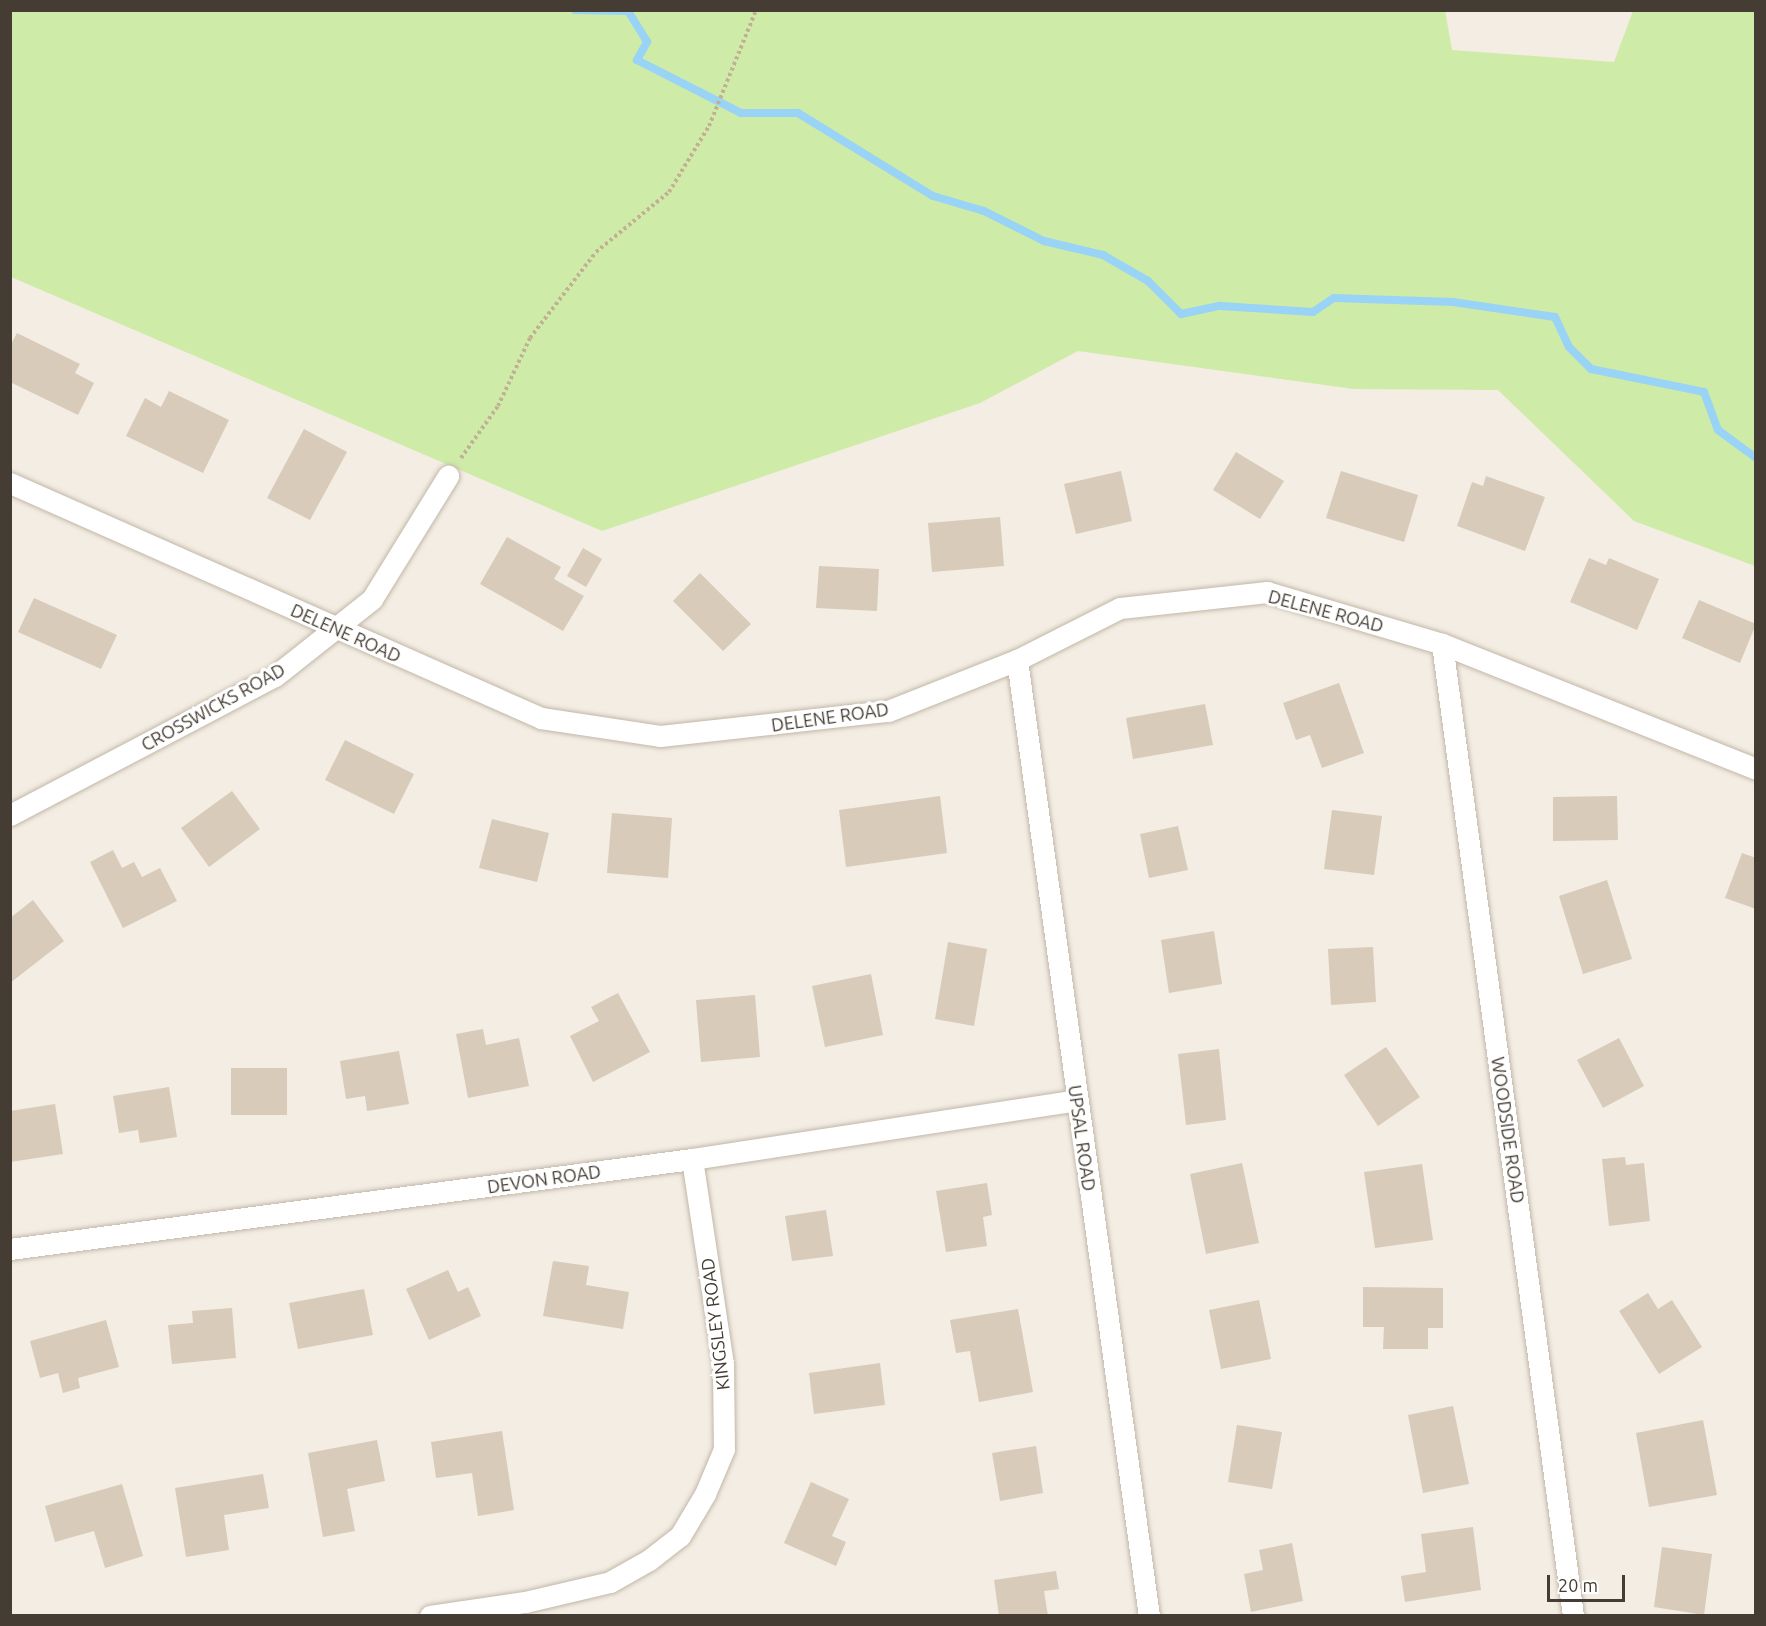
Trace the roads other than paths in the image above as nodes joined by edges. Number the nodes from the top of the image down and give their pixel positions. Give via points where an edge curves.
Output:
1 (448, 476) road end
2 (10, 483) edge
3 (335, 629) junction
4 (1442, 644) junction
5 (1017, 660) junction
6 (1755, 769) edge
7 (10, 815) edge
8 (1077, 1101) junction
9 (692, 1159) junction
10 (10, 1249) edge
11 (430, 1616) edge
12 (1149, 1616) edge
13 (1573, 1616) edge

1 - 3 street, CROSSWICKS ROAD via 372,599
2 - 3 street, DELENE ROAD
3 - 5 street, DELENE ROAD via 541,718 660,736 888,711
3 - 7 street, CROSSWICKS ROAD via 275,676
4 - 5 street, DELENE ROAD via 1267,592 1120,608
4 - 6 street, DELENE ROAD
4 - 13 street, WOODSIDE ROAD
5 - 8 street, UPSAL ROAD
8 - 9 street, DEVON ROAD
8 - 12 street, UPSAL ROAD
9 - 10 street, DEVON ROAD
9 - 11 street, KINGSLEY ROAD via 723,1364 724,1449 705,1494 680,1536 649,1560 610,1582 525,1602

